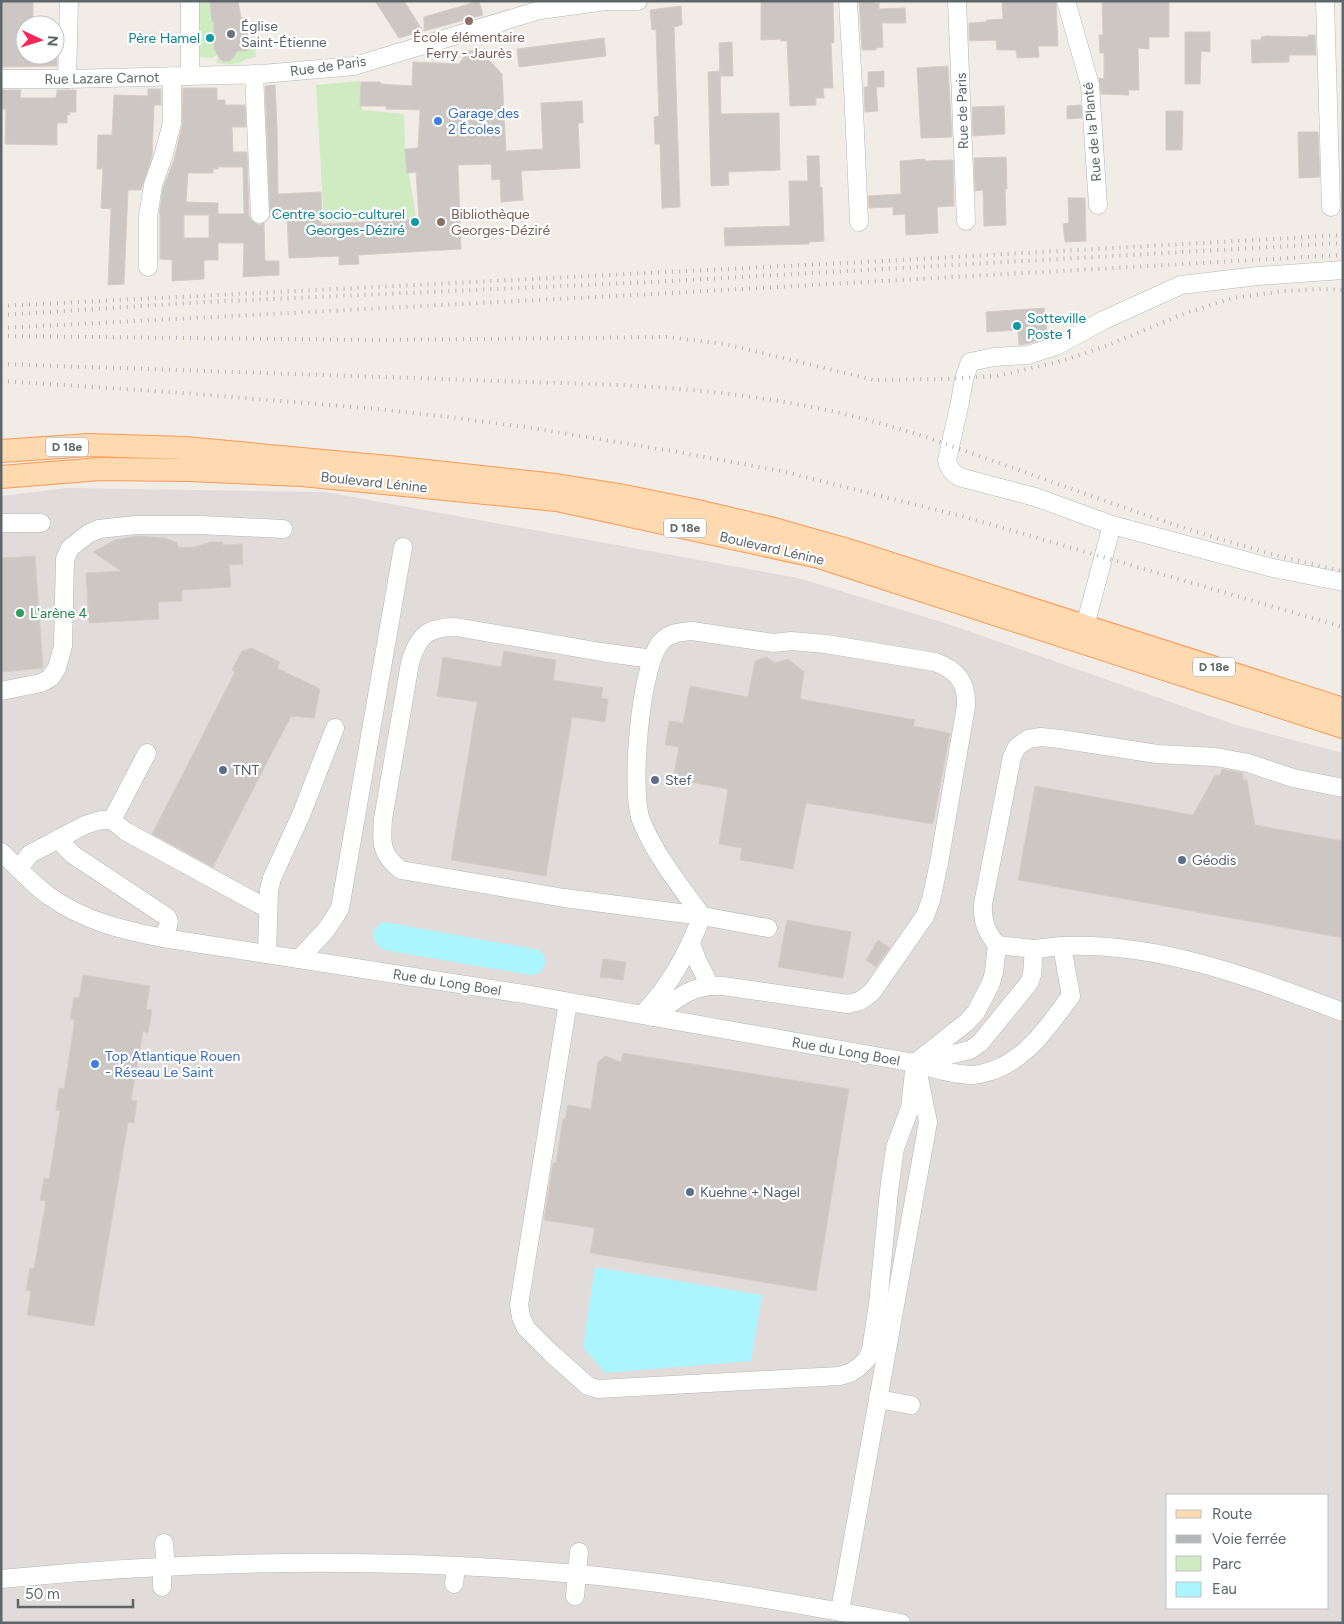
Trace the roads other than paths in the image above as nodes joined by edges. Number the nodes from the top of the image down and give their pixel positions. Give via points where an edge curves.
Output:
1 (69, 1) edge
2 (190, 1) edge
3 (606, 1) edge
4 (638, 1) edge
5 (848, 1) edge
6 (957, 1) edge
7 (1066, 1) edge
8 (1325, 1) edge
9 (254, 74) junction
10 (172, 76) junction
11 (197, 76) junction
12 (1, 79) edge
13 (67, 79) junction
14 (1098, 205) dead end
15 (1331, 207) dead end
16 (260, 214) dead end
17 (966, 221) dead end
18 (859, 222) dead end
19 (148, 268) dead end
20 (1343, 270) edge
21 (1, 451) edge
22 (1, 476) edge
23 (1, 523) edge
24 (41, 523) dead end
25 (1112, 525) junction
26 (283, 528) dead end
27 (403, 547) dead end
28 (1343, 582) edge
29 (1085, 626) junction
30 (652, 659) junction
31 (1, 691) edge
32 (1343, 709) edge
33 (1343, 727) edge
34 (335, 728) dead end
35 (147, 754) dead end
36 (1343, 788) edge
37 (112, 820) junction
38 (58, 839) junction
39 (1, 852) edge
40 (19, 868) junction
41 (268, 909) junction
42 (702, 916) junction
43 (768, 928) dead end
44 (163, 938) junction
45 (691, 944) junction
46 (997, 945) junction
47 (1062, 946) junction
48 (1034, 949) junction
49 (267, 954) junction
50 (299, 959) junction
51 (710, 986) junction
52 (568, 1002) junction
53 (1343, 1012) edge
54 (648, 1016) junction
55 (915, 1063) junction
56 (878, 1399) junction
57 (911, 1405) dead end
58 (164, 1543) dead end
59 (579, 1552) dead end
60 (163, 1566) junction
61 (456, 1567) junction
62 (577, 1574) junction
63 (1, 1579) edge
64 (454, 1584) dead end
65 (162, 1588) dead end
66 (576, 1596) dead end
67 (840, 1611) junction
68 (892, 1622) edge

1 - 13 street
2 - 11 street
3 - 4 street, Rue de Paris
3 - 9 street, Rue de Paris via 540,10 354,66
5 - 18 street
6 - 17 street, Rue de Paris
7 - 14 street, Rue de la Planté via 1090,85
8 - 15 street
9 - 11 street, Rue de Paris
9 - 16 street
10 - 11 street, Rue Lazare Carnot
10 - 13 street, Rue Lazare Carnot
10 - 19 street via 172,123 153,184 148,218
12 - 13 street, Rue Lazare Carnot
20 - 25 street via 1181,285 1056,346 1028,355 970,362 947,453 948,467 952,472 959,477
21 - 29 main road, D 18e via 89,445 185,448 556,485 674,506 774,529
22 - 33 main road, Boulevard Lénine / D 18e via 100,469 189,470 302,475 557,500 819,557
23 - 24 street
25 - 28 street via 1273,568
25 - 29 street
26 - 31 street via 136,525 99,529 88,534 70,548 65,559 63,646 57,668 50,678 41,683
27 - 50 street via 340,908 326,930
29 - 32 main road, D 18e
30 - 42 street via 639,725 637,791 640,818 652,844
30 - 42 street via 456,627 430,631 414,649 410,663 383,819 383,848 401,870 414,873 564,898
30 - 51 street via 668,635 679,632 774,643 826,644 935,662 957,674 966,694 931,900 924,916 872,992 860,1001 848,1004
34 - 41 street via 272,878
35 - 37 street
36 - 46 street via 1293,778 1216,756 1157,754 1060,739 1028,739 1017,747 1012,756 983,904 984,924
37 - 38 street via 86,825
37 - 41 street via 125,831
38 - 40 street via 30,854
38 - 44 street via 72,854 167,917 170,924
39 - 40 street, Rue du Long Boel
40 - 44 street, Rue du Long Boel via 47,895 90,919
41 - 49 street
42 - 43 street
42 - 45 street
44 - 49 street, Rue du Long Boel
45 - 51 street
45 - 54 street
46 - 48 street
46 - 55 street via 993,978 976,1012
47 - 48 street
47 - 53 street via 1118,946 1188,959 1255,979
47 - 55 street, Rue du Long Boel via 1071,996 1030,1048 1018,1058 986,1073 972,1075
48 - 55 street via 1029,983 980,1043 970,1050
49 - 50 street, Rue du Long Boel
50 - 52 street, Rue du Long Boel
51 - 54 street via 688,992
52 - 54 street, Rue du Long Boel
52 - 55 street via 519,1305 526,1328 588,1386 598,1389 839,1376 860,1368 871,1350 895,1148 910,1108
54 - 55 street, Rue du Long Boel
55 - 56 street via 928,1122
56 - 57 street
56 - 67 street
58 - 60 street
59 - 62 street
60 - 61 street via 355,1563
60 - 63 street
60 - 65 street
61 - 62 street
61 - 64 street
62 - 66 street
62 - 67 street
67 - 68 street

